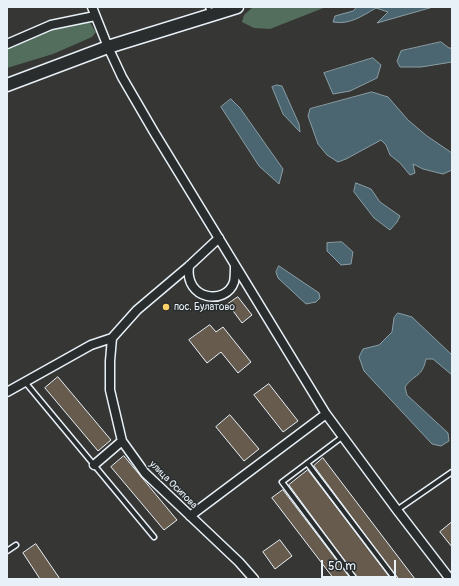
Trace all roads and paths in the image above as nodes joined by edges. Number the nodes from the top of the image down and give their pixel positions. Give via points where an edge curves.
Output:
1 (92, 7) edge
2 (237, 7) edge
3 (210, 11) edge
4 (95, 16) junction
5 (7, 44) edge
6 (108, 47) junction
7 (7, 85) edge
8 (219, 238) junction
9 (189, 266) junction
10 (235, 266) junction
11 (112, 338) junction
12 (25, 382) junction
13 (7, 392) edge
14 (326, 414) junction
15 (342, 437) junction
16 (122, 441) junction
17 (307, 463) junction
18 (94, 465) junction
19 (452, 472) edge
20 (396, 510) junction
21 (190, 516) junction
22 (154, 537) dead end
23 (16, 545) dead end
24 (7, 551) edge
25 (254, 579) edge
26 (355, 579) edge
27 (395, 579) edge
28 (450, 579) edge

1 - 4 street
2 - 3 main road
3 - 6 main road
4 - 5 street via 51,25
4 - 6 street
6 - 7 main road
6 - 8 street via 122,77
8 - 9 street
8 - 10 street
9 - 10 street via 188,275 192,285 200,294 214,297 225,292 234,282
9 - 11 street via 137,310
10 - 14 street
11 - 12 street via 91,345
11 - 16 street, улица Осипова via 110,390
12 - 13 street
12 - 18 lane
14 - 15 street
14 - 21 street
15 - 17 lane
15 - 20 street
16 - 18 street
16 - 21 street, улица Осипова via 145,473
17 - 26 lane via 282,482
17 - 27 lane
18 - 22 lane
19 - 20 lane
20 - 28 street
21 - 25 street, улица Осипова
23 - 24 lane

